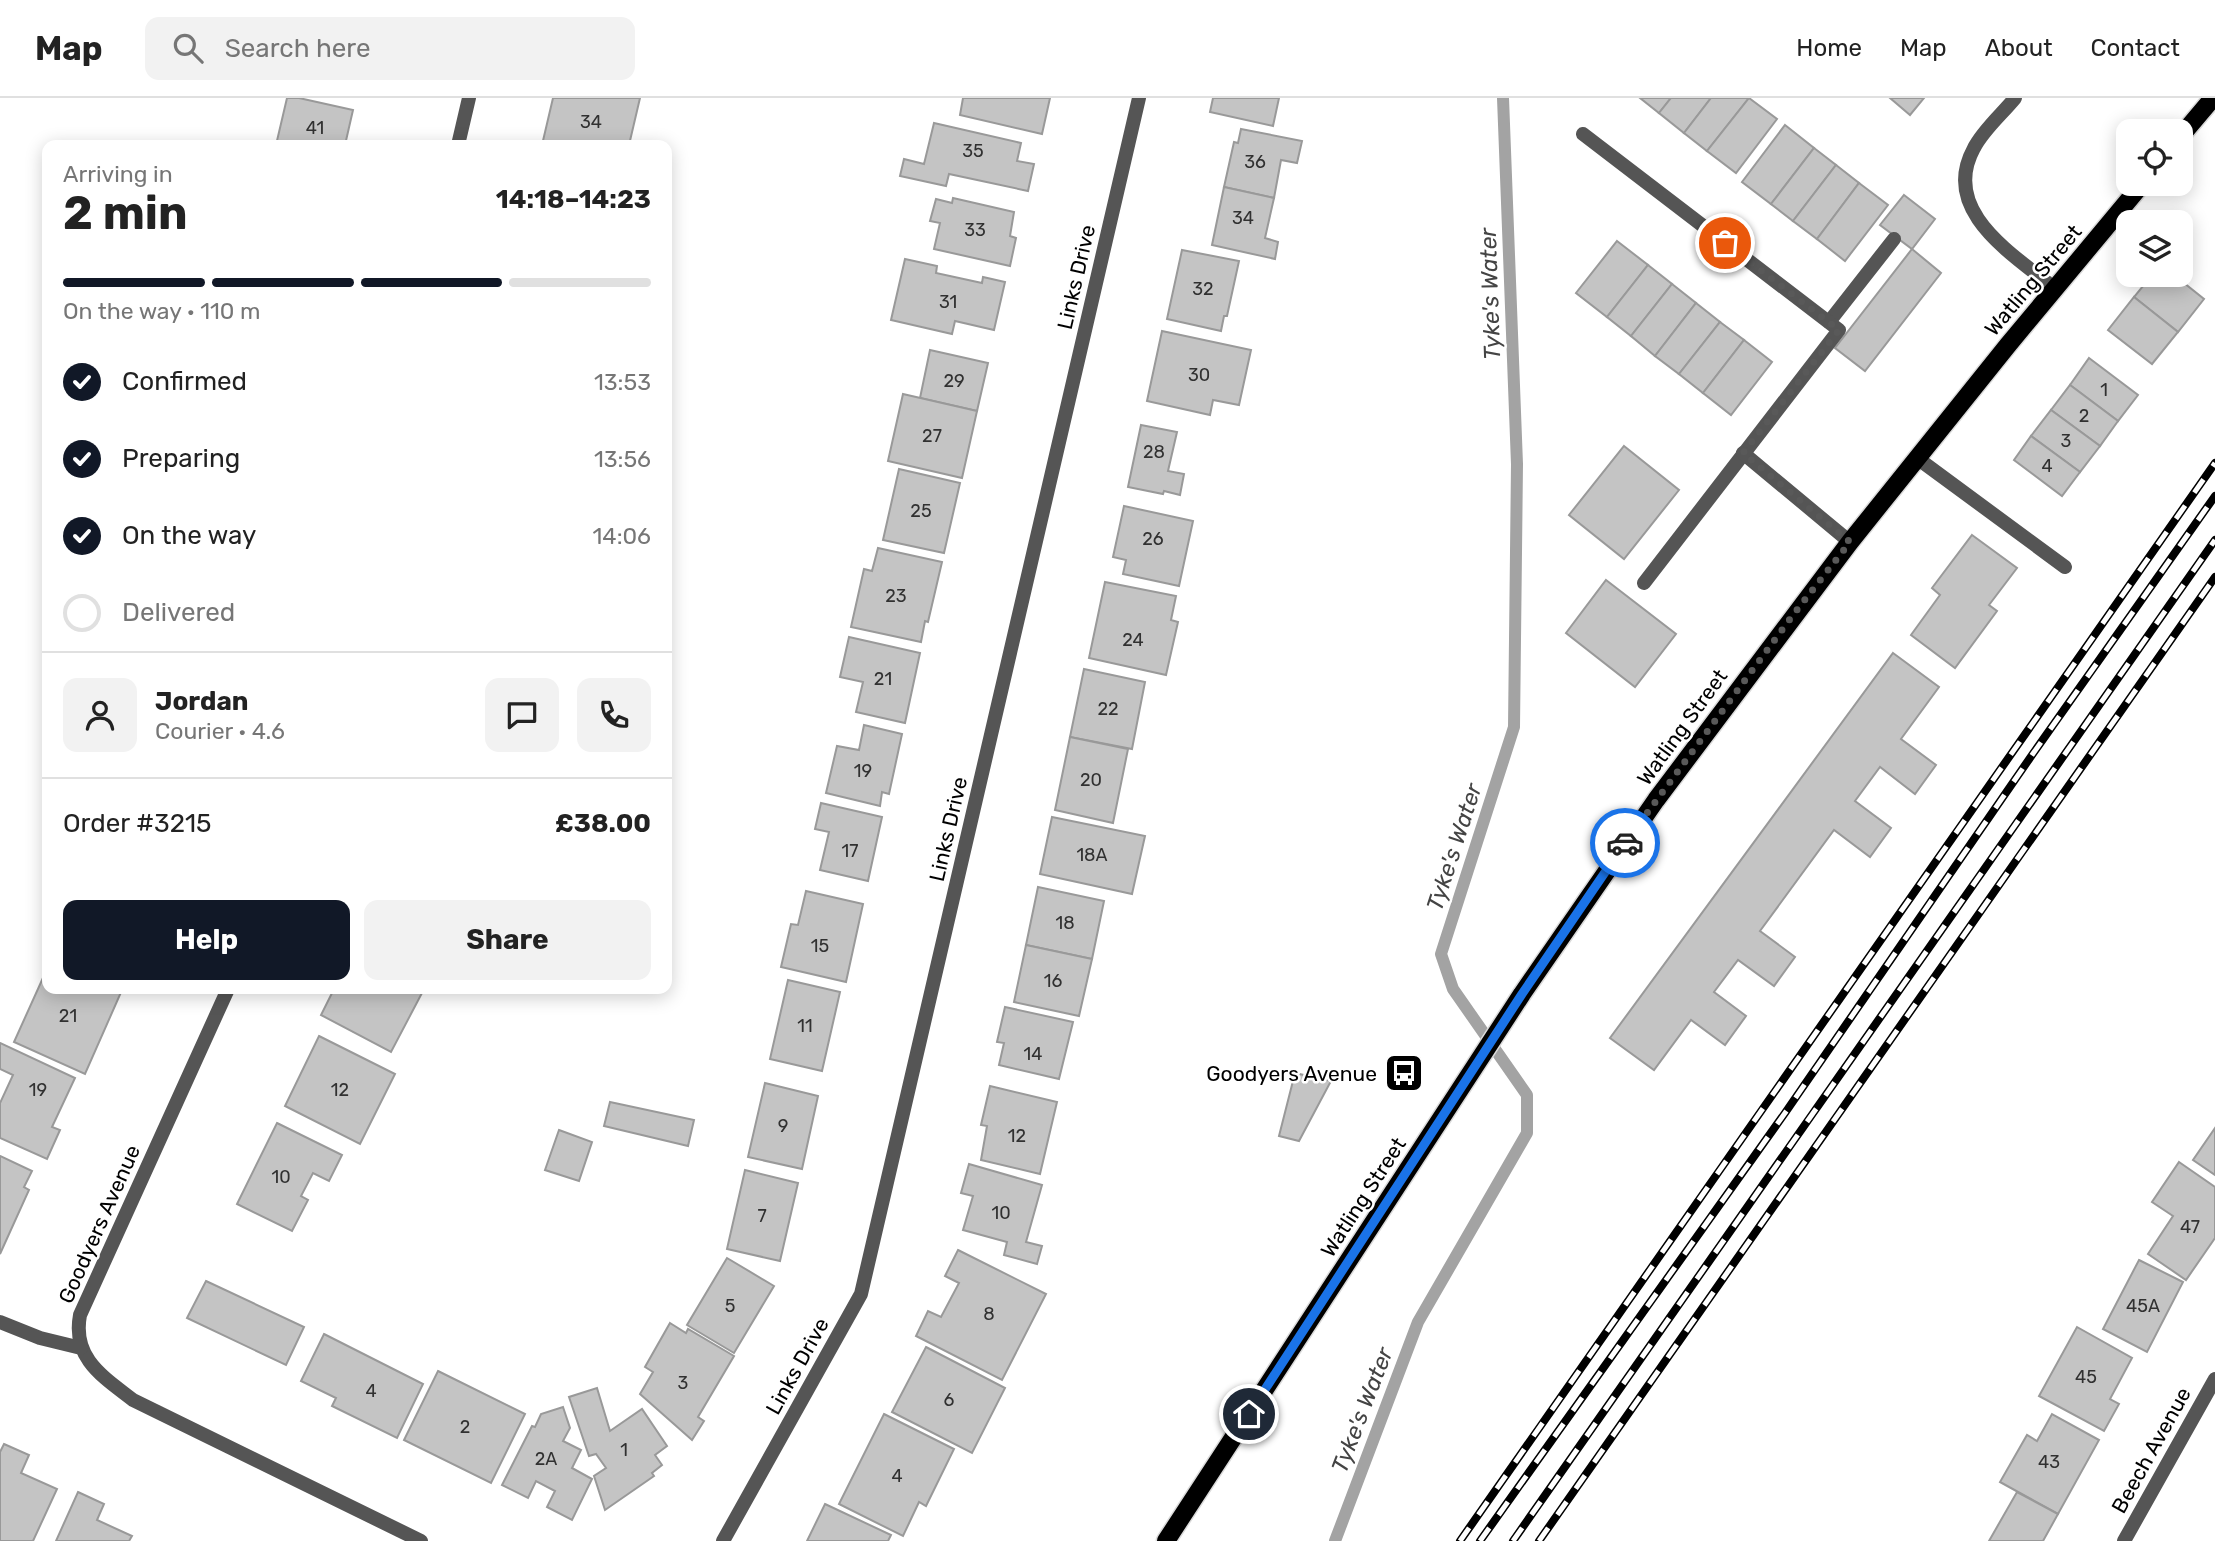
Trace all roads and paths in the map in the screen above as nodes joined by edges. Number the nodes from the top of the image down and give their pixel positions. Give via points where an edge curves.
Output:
1 (469, 98) edge
2 (1139, 98) edge
3 (2015, 98) edge
4 (2213, 98) edge
5 (2193, 122) edge
6 (1583, 134) dead end
7 (459, 140) edge
8 (2132, 196) edge
9 (1894, 239) dead end
10 (2056, 289) junction
11 (1829, 322) junction
12 (1743, 453) junction
13 (1917, 458) junction
14 (1850, 542) junction
15 (2065, 567) dead end
16 (1644, 583) dead end
17 (226, 994) edge
18 (0, 1322) edge
19 (81, 1348) junction
20 (2215, 1379) edge
21 (421, 1541) edge
22 (723, 1541) edge
23 (1166, 1541) edge
24 (2124, 1541) edge

1 - 7 street
2 - 22 street, Links Drive via 861,1294
3 - 10 street via 1974,148 1967,166 1968,203 1994,238
4 - 5 main road
6 - 11 street
8 - 10 main road, Watling Street
9 - 11 street
10 - 13 main road, Watling Street
11 - 12 street via 1839,330
12 - 14 street
12 - 16 street
13 - 14 main road, Watling Street
13 - 15 street
14 - 23 main road, Watling Street via 1656,800 1522,994
17 - 19 street, Goodyers Avenue via 80,1315
18 - 19 street
19 - 21 street via 95,1368 133,1400
20 - 24 street, Beech Avenue

